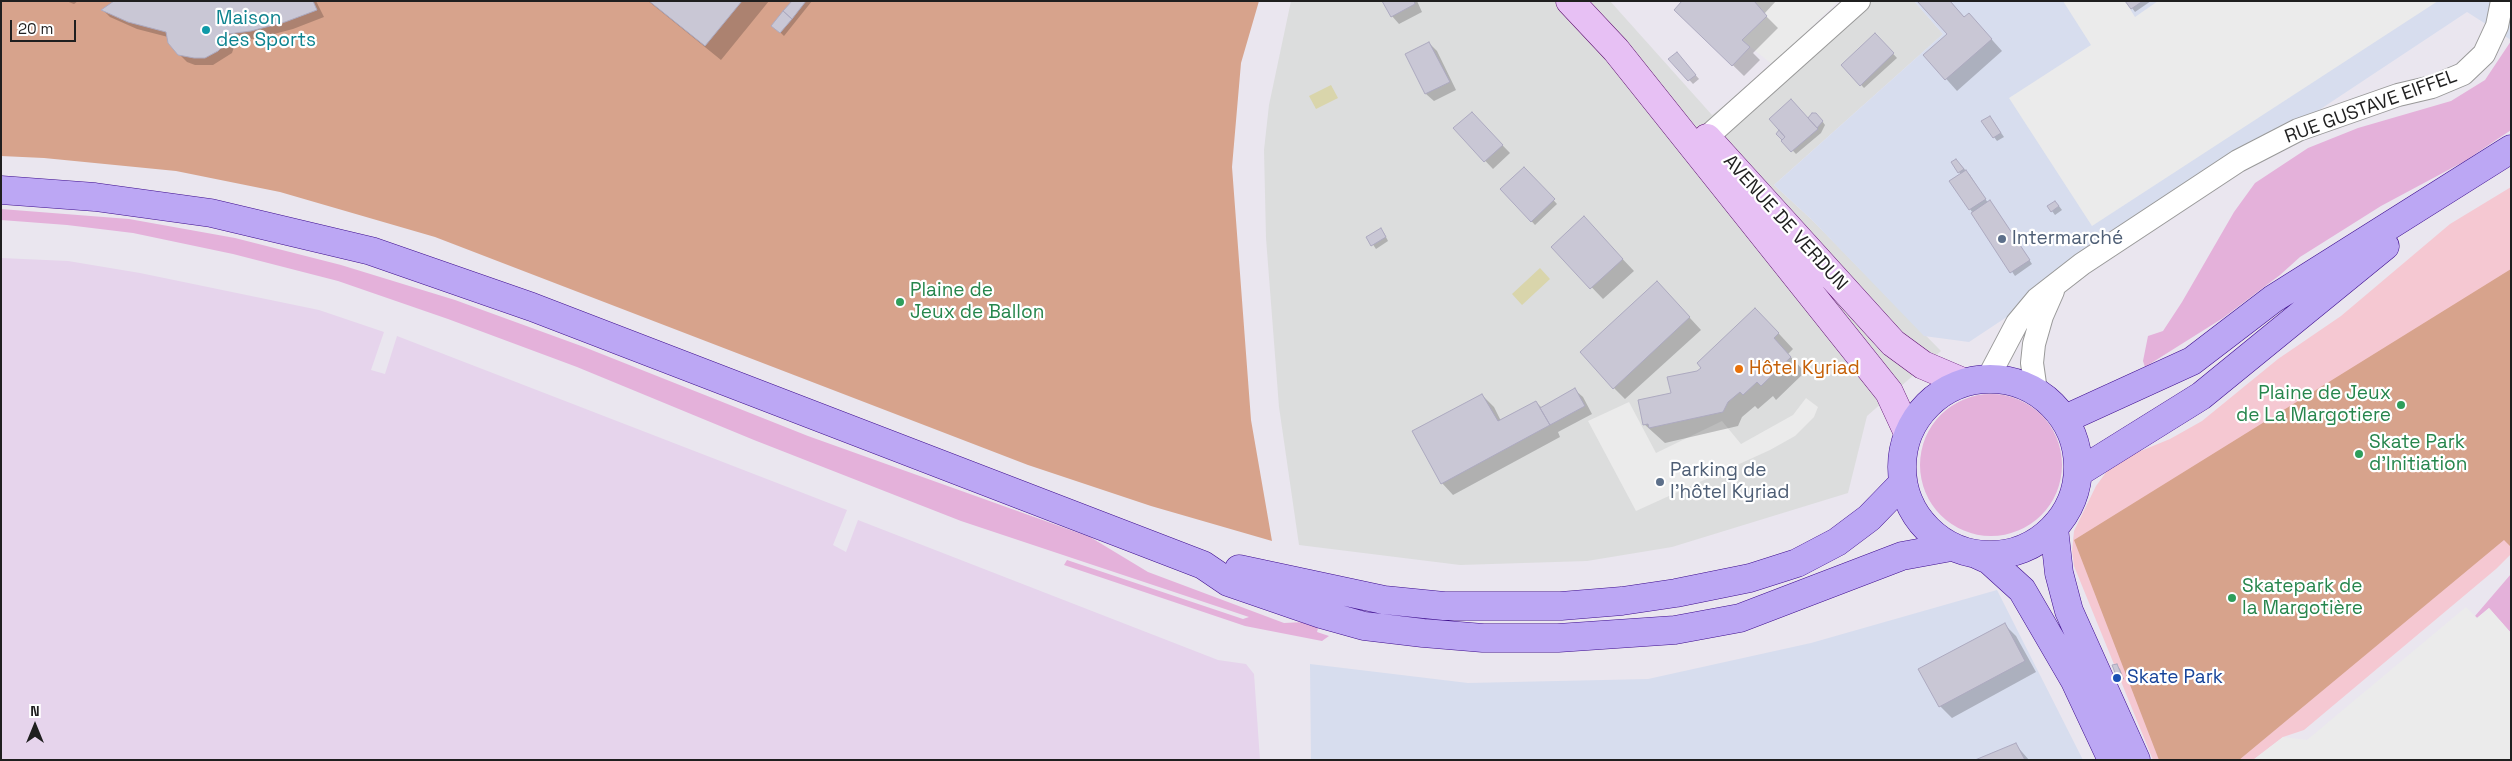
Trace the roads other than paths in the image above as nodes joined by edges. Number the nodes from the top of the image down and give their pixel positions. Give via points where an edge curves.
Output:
1 (1570, 1) edge
2 (1859, 1) edge
3 (2502, 1) edge
4 (1616, 50) junction
5 (1707, 137) junction
6 (2511, 150) edge
7 (2477, 170) junction
8 (1, 190) edge
9 (2057, 284) junction
10 (1976, 380) junction
11 (2036, 391) junction
12 (2065, 419) junction
13 (1908, 432) junction
14 (2079, 472) junction
15 (1903, 483) junction
16 (2054, 528) junction
17 (1951, 546) junction
18 (1978, 555) junction
19 (1203, 565) junction
20 (2112, 760) edge
21 (2136, 760) edge

1 - 4 main road, AVENUE DE VERDUN
2 - 5 street
3 - 9 street, RUE GUSTAVE EIFFEL via 2498,26 2484,54 2462,74 2432,87 2398,95 2298,130 2238,161
4 - 5 main road, AVENUE DE VERDUN via 1652,79
4 - 13 main road, AVENUE DE VERDUN via 1889,392
5 - 10 main road, AVENUE DE VERDUN via 1894,343 1923,365
6 - 7 main road
7 - 12 main road via 2273,298 2192,360
7 - 14 main road via 2201,396
8 - 19 main road via 95,197 211,214 370,251 532,307
9 - 10 street, RUE GUSTAVE EIFFEL via 2037,299
9 - 11 street via 2035,336 2032,364
10 - 11 main road via 2021,384
10 - 13 main road via 1940,394 1920,413
11 - 12 main road
12 - 14 main road via 2071,431
13 - 15 main road via 1902,457
14 - 16 main road via 2068,509
15 - 17 main road via 1912,509 1928,531
15 - 19 main road via 1869,518 1843,538 1797,562 1750,578 1622,601 1561,606 1444,606 1384,600 1232,568
16 - 18 main road via 2032,545 2006,554
16 - 21 main road via 2059,573 2070,611
17 - 18 main road
17 - 19 main road via 1902,556 1740,618 1675,630 1558,638 1423,634 1364,626 1228,582
18 - 20 main road via 1989,560 2022,590 2075,681

